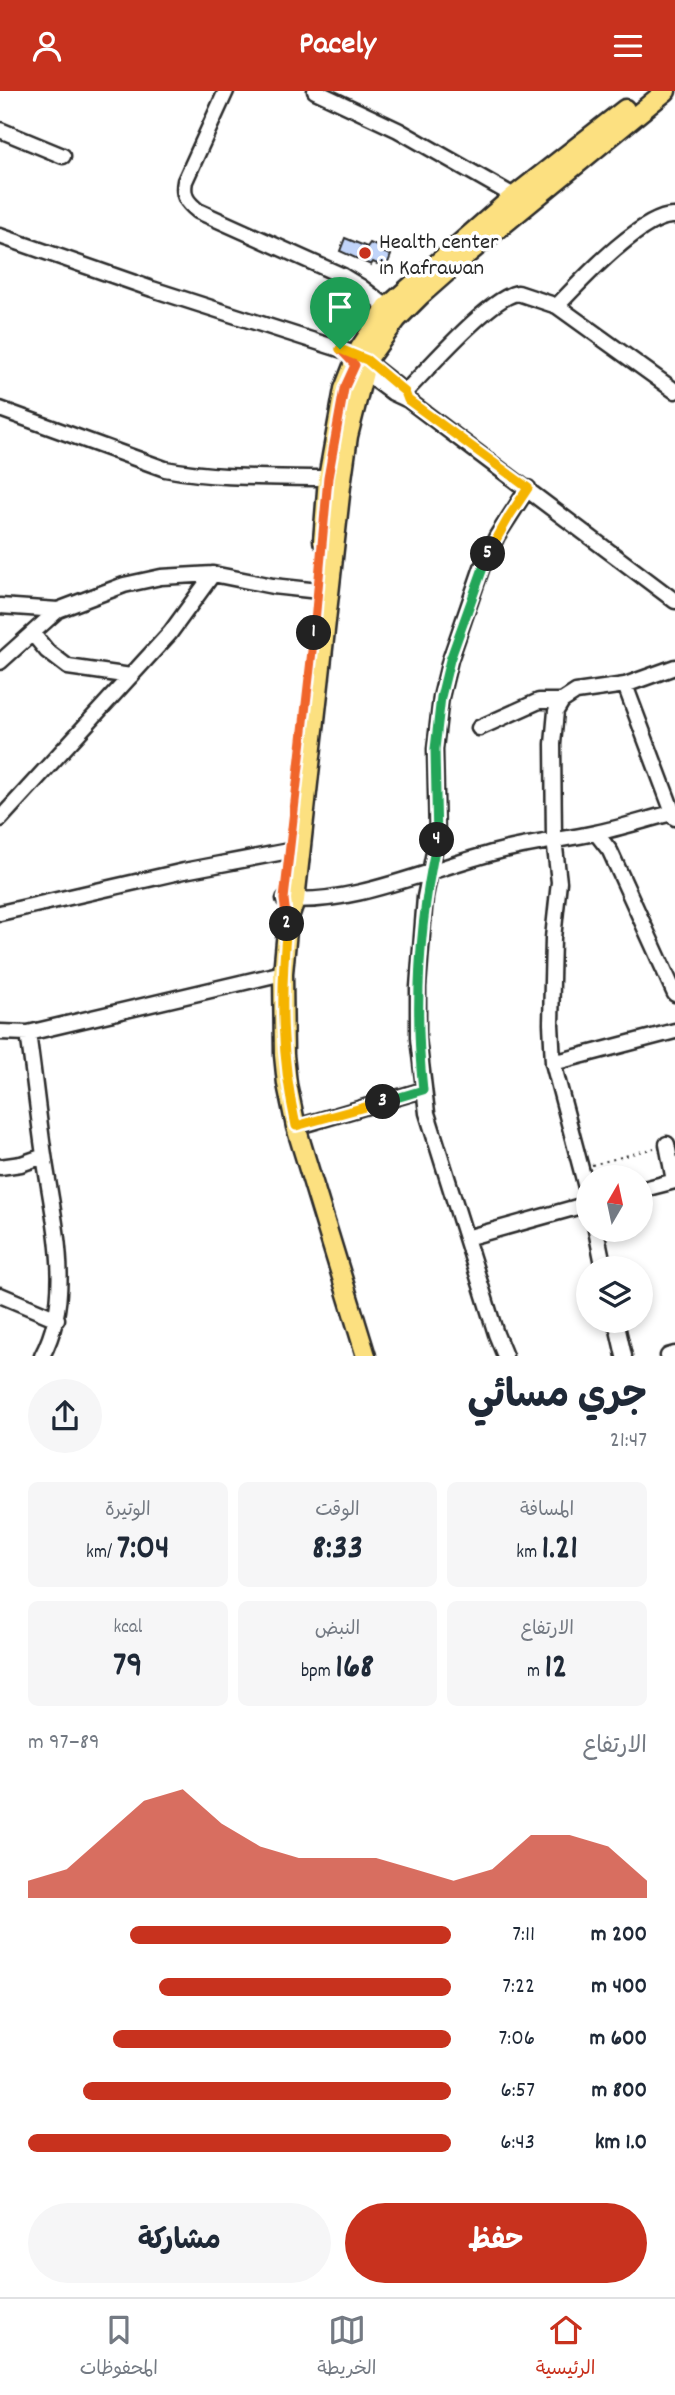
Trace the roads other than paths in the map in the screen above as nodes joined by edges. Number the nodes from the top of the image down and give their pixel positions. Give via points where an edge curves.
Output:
1 (226, 91) edge
2 (315, 91) edge
3 (647, 91) edge
4 (666, 91) edge
5 (0, 129) edge
6 (63, 156) dead end
7 (514, 196) junction
8 (675, 216) edge
9 (0, 236) edge
10 (557, 306) junction
11 (387, 307) junction
12 (361, 362) junction
13 (675, 391) edge
14 (406, 396) junction
15 (0, 409) edge
16 (328, 478) junction
17 (528, 488) junction
18 (213, 574) junction
19 (319, 591) junction
20 (675, 601) edge
21 (0, 606) edge
22 (58, 610) junction
23 (33, 634) junction
24 (0, 662) edge
25 (675, 667) edge
26 (131, 676) junction
27 (625, 685) junction
28 (562, 701) junction
29 (479, 728) dead end
30 (674, 816) edge
31 (0, 819) edge
32 (596, 833) junction
33 (554, 839) junction
34 (289, 851) junction
35 (429, 874) junction
36 (290, 900) junction
37 (0, 913) edge
38 (282, 972) junction
39 (675, 994) edge
40 (675, 1031) edge
41 (0, 1032) edge
42 (28, 1033) junction
43 (553, 1063) junction
44 (423, 1090) junction
45 (296, 1126) junction
46 (667, 1144) road end
47 (44, 1156) junction
48 (579, 1165) edge
49 (0, 1167) edge
50 (675, 1181) edge
51 (653, 1187) edge
52 (576, 1207) edge
53 (466, 1238) junction
54 (0, 1295) edge
55 (57, 1319) junction
56 (619, 1333) edge
57 (675, 1354) edge
58 (42, 1356) edge
59 (366, 1356) edge
60 (505, 1356) edge
61 (624, 1356) edge
62 (668, 1356) edge

1 - 11 street via 185,181 187,202 343,276
2 - 7 street via 398,130
3 - 7 main road
4 - 12 main road via 428,288
5 - 6 street
7 - 11 main road
8 - 10 street via 660,217 604,258
9 - 12 street via 340,349
10 - 13 street
10 - 14 street via 511,293 476,320
11 - 12 main road via 367,335
12 - 14 street via 393,393
12 - 16 main road via 344,389
12 - 36 main road via 341,486
14 - 17 street
15 - 16 street via 183,473
16 - 19 main road
17 - 20 street
17 - 35 street via 482,567 450,660 437,726 437,837
18 - 19 street
18 - 22 street via 124,585
18 - 26 street
19 - 34 main road
21 - 22 street
22 - 23 street
23 - 24 street
23 - 26 street via 68,667
25 - 27 street
26 - 31 street
27 - 28 street via 576,692
27 - 30 street
28 - 29 street via 540,701
28 - 33 street via 554,720
30 - 32 street
32 - 33 street
32 - 39 street via 610,851
33 - 35 street
33 - 43 street via 559,883 553,938
34 - 36 main road
34 - 37 street
35 - 36 street via 338,897
35 - 44 street via 418,987
36 - 38 main road
38 - 42 street
38 - 45 main road via 284,1055
40 - 43 street
41 - 42 street
42 - 47 street
43 - 48 street
44 - 45 street
44 - 53 street
45 - 59 main road
46 - 50 street
47 - 49 street
47 - 55 street via 58,1267
50 - 51 street
52 - 53 street
53 - 60 street
54 - 55 street
55 - 58 street
56 - 61 street
57 - 62 street

